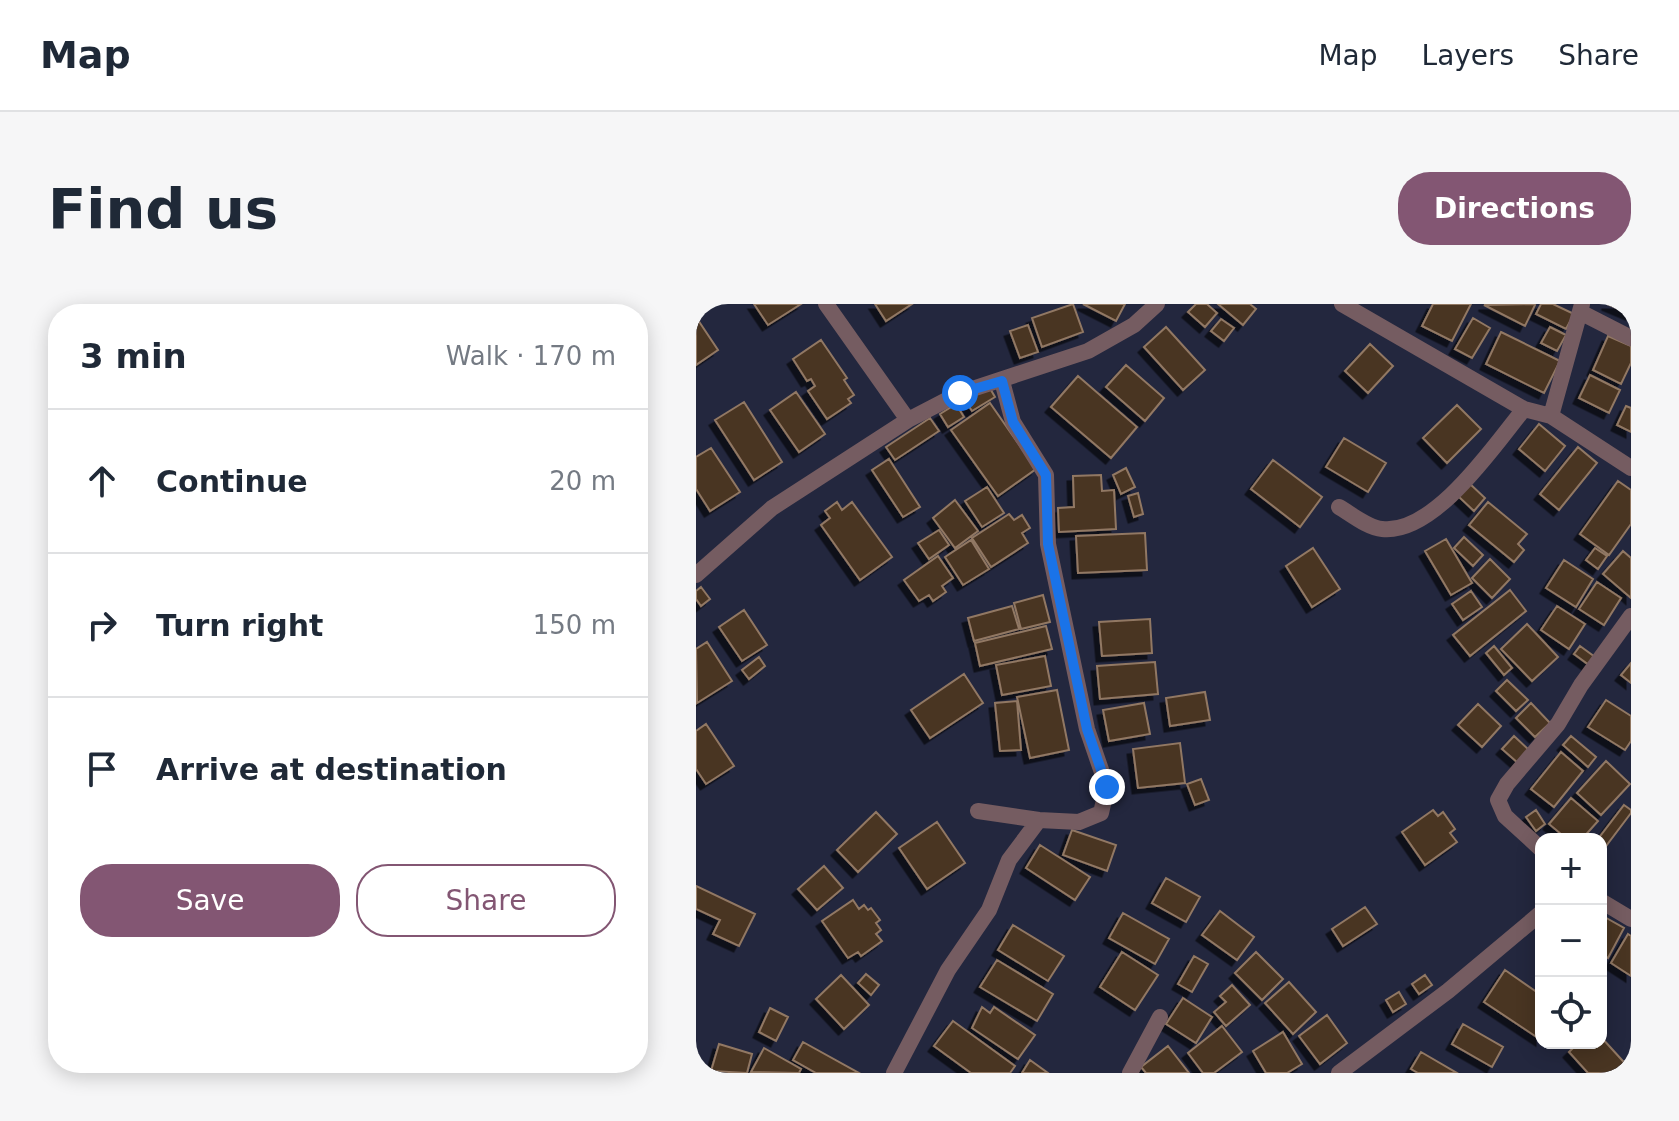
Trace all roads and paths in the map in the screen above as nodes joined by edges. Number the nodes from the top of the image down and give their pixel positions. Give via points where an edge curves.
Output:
1 (826, 304) edge
2 (1157, 304) edge
3 (1342, 304) edge
4 (1581, 308) edge
5 (1631, 338) edge
6 (1002, 381) junction
7 (1524, 409) junction
8 (1551, 416) junction
9 (908, 420) junction
10 (1631, 468) edge
11 (1339, 507) dead end
12 (696, 575) edge
13 (1631, 616) edge
14 (978, 811) dead end
15 (1039, 820) junction
16 (1535, 844) edge
17 (1607, 905) edge
18 (1535, 918) edge
19 (1631, 919) edge
20 (1160, 1017) dead end
21 (894, 1073) edge
22 (1130, 1073) edge
23 (1339, 1073) edge

1 - 9 street
2 - 6 street via 1134,325 1088,351
3 - 7 street
4 - 5 street
4 - 8 street
6 - 9 street via 960,393
6 - 15 street via 1013,422 1046,475 1048,544 1087,729 1107,787 1101,813 1079,822
7 - 8 street
7 - 11 street via 1449,499 1412,523 1378,529
8 - 10 street
9 - 12 street via 772,508
13 - 16 street via 1558,724 1498,800 1505,816
14 - 15 street
15 - 21 street via 1009,860 989,910 948,970
17 - 19 street
18 - 23 street
20 - 22 street

